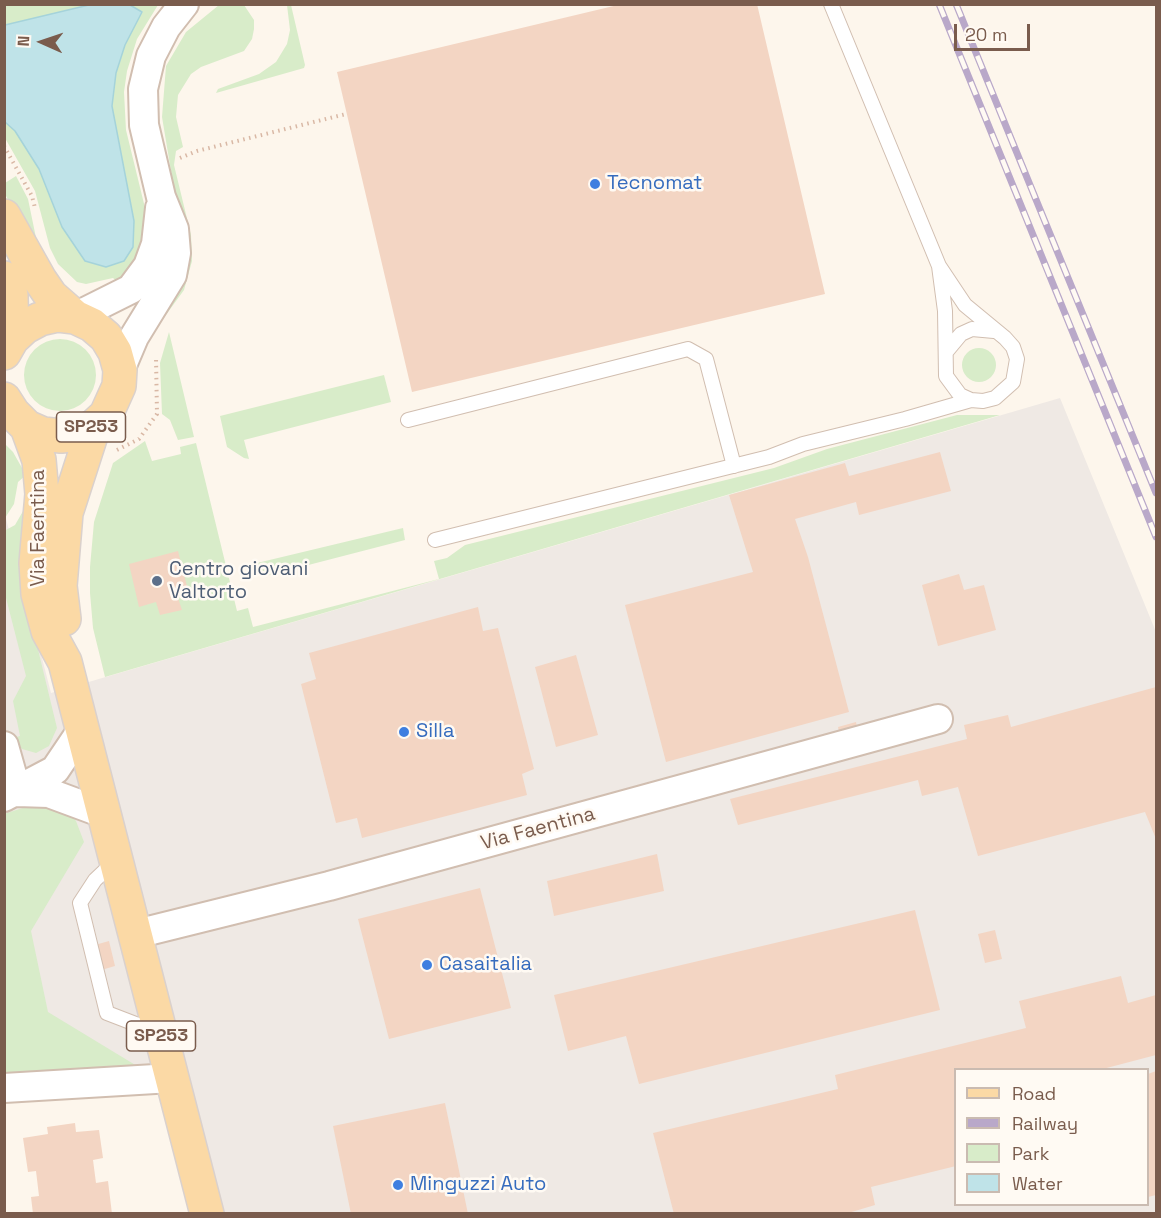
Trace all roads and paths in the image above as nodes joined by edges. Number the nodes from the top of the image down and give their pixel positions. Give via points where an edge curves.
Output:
1 (184, 4) edge
2 (831, 4) edge
3 (346, 114) dead end
4 (179, 163) dead end
5 (161, 197) junction
6 (4, 216) edge
7 (939, 266) junction
8 (4, 278) edge
9 (75, 317) junction
10 (996, 331) junction
11 (8, 346) edge
12 (946, 352) junction
13 (120, 370) junction
14 (971, 400) junction
15 (15, 417) edge
16 (408, 420) dead end
17 (94, 426) junction
18 (734, 466) junction
19 (435, 540) dead end
20 (64, 662) junction
21 (938, 719) dead end
22 (82, 730) junction
23 (4, 746) edge
24 (10, 795) edge
25 (103, 813) junction
26 (117, 859) junction
27 (136, 934) junction
28 (161, 1034) junction
29 (172, 1078) junction
30 (4, 1088) edge
31 (207, 1214) edge

1 - 5 street via 151,56 143,89 144,125
2 - 7 lane
3 - 4 path via 186,154
5 - 9 street via 156,243 148,266 123,295
5 - 13 street via 174,229 176,253 172,274 134,337
6 - 9 main road via 51,296
7 - 10 lane via 965,304
7 - 12 lane
8 - 11 main road via 11,295
9 - 11 main road via 40,318 25,327
9 - 13 main road via 106,337
10 - 12 lane via 972,329 952,342
10 - 14 lane via 1013,347 1017,371 1005,392 983,401
12 - 14 lane via 944,364 951,386
13 - 17 main road, SP253 via 114,402
14 - 18 lane
15 - 17 main road, SP253 via 43,434 78,434
15 - 20 main road, Via Faentina via 39,460 42,494 36,563 38,594 48,631
16 - 18 lane via 688,349 706,360
17 - 20 main road, Via Faentina via 72,489 63,537 60,586
18 - 19 lane
20 - 22 main road, Via Faentina / SP253
21 - 27 street, Via Faentina via 329,886
22 - 24 street via 55,770
22 - 25 main road, Via Faentina / SP253
23 - 24 street
24 - 25 street via 49,793
25 - 26 main road, Via Faentina / SP253
26 - 27 main road, Via Faentina / SP253
26 - 28 lane via 95,880 80,903 106,1013
27 - 28 main road, Via Faentina / SP253
28 - 29 main road, Via Faentina / SP253
29 - 30 street
29 - 31 main road, Via Faentina / SP253

